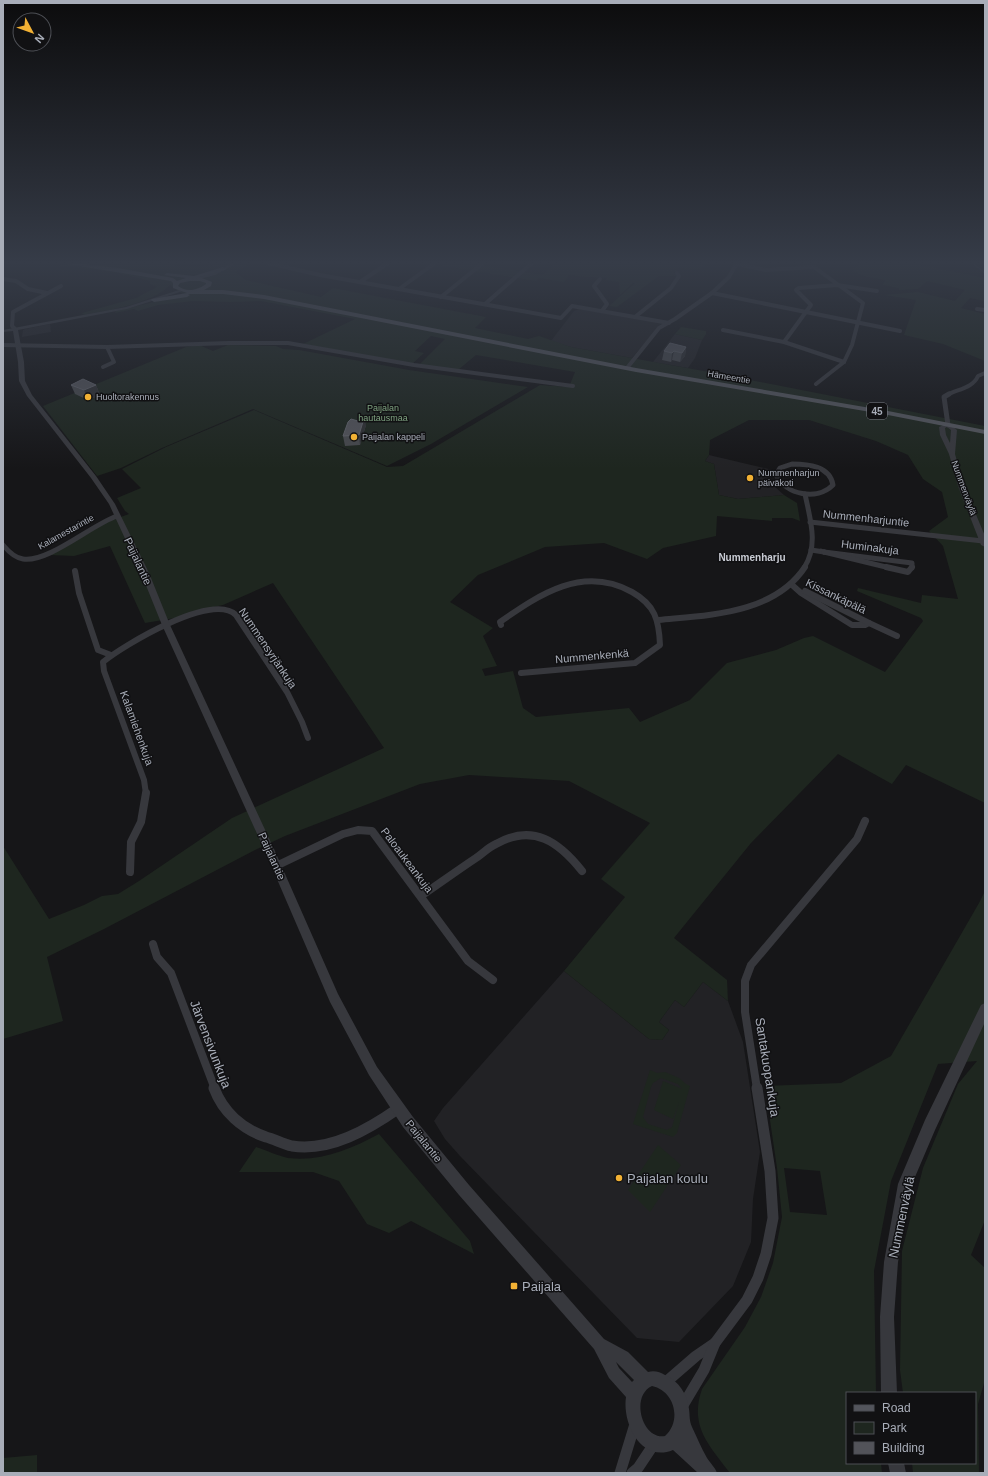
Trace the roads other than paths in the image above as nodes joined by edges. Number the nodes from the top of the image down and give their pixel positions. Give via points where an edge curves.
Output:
1 (15, 332) edge
2 (449, 332) edge
3 (457, 332) edge
4 (656, 332) edge
5 (733, 332) edge
6 (791, 332) edge
7 (856, 332) edge
8 (784, 342) junction
9 (17, 344) junction
10 (3, 345) edge
11 (107, 347) junction
12 (844, 362) junction
13 (103, 366) dead end
14 (629, 366) junction
15 (985, 373) edge
16 (816, 384) dead end
17 (573, 386) dead end
18 (948, 427) junction
19 (985, 432) edge
20 (985, 436) edge
21 (952, 454) junction
22 (805, 494) junction
23 (117, 516) junction
24 (810, 522) junction
25 (984, 543) edge
26 (3, 545) edge
27 (812, 550) junction
28 (821, 551) junction
29 (75, 571) dead end
30 (793, 585) junction
31 (659, 620) junction
32 (166, 625) junction
33 (501, 625) dead end
34 (897, 636) dead end
35 (111, 655) junction
36 (521, 673) dead end
37 (308, 738) dead end
38 (864, 821) dead end
39 (276, 866) junction
40 (582, 871) dead end
41 (130, 872) dead end
42 (421, 896) junction
43 (153, 944) dead end
44 (493, 980) dead end
45 (985, 1009) edge
46 (399, 1108) junction
47 (715, 1343) junction
48 (599, 1344) junction
49 (645, 1380) junction
50 (666, 1382) junction
51 (889, 1392) edge
52 (634, 1395) junction
53 (682, 1415) junction
54 (635, 1424) junction
55 (673, 1440) junction
56 (654, 1444) junction
57 (705, 1469) edge
58 (620, 1473) edge
59 (632, 1473) edge

1 - 9 street, Paijalantie
2 - 14 main road, Hämeentie / 45
3 - 14 main road, Hämeentie / 45
4 - 14 street
5 - 8 street
6 - 8 street
7 - 12 street
8 - 12 street
9 - 10 street
9 - 11 street
9 - 23 street, Paijalantie via 22,382 27,392 94,477
11 - 13 street via 114,362
11 - 17 street via 288,343 410,364
12 - 16 street
14 - 18 main road, Hämeentie / 45
15 - 18 street via 978,376 974,384 944,397
18 - 19 main road, Hämeentie / 45
18 - 20 main road, Hämeentie / 45
18 - 21 street, Nummenväylä
18 - 21 street, Nummenväylä via 943,435
21 - 25 street, Nummenväylä via 961,486
22 - 22 street via 820,494 829,490 833,480 824,471 808,465 792,464 779,469 776,475 781,484
22 - 24 street
23 - 26 street, Kalamestarintie via 36,558 23,559 15,556
23 - 32 street, Paijalantie via 145,573
24 - 25 street, Nummenharjuntie
24 - 27 street, Nummenharjuntie
27 - 28 street, Huminakuja
27 - 30 street, Nummenharjuntie via 807,564
28 - 28 street, Huminakuja via 908,572 912,568 912,563
29 - 35 street via 79,593 98,650
30 - 31 street, Nummenharjuntie via 741,609
30 - 34 street, Kissankäpälä via 801,593 852,625 869,623
31 - 33 street via 649,604 634,592 622,585 597,579 570,583 544,593 518,608 500,622
31 - 36 street, Nummenkenkä via 660,645 635,662
32 - 35 street
32 - 37 street, Nummensyrjänkuja via 215,608 235,613 291,700
32 - 39 street, Paijalantie
35 - 41 street, Kalamiehenkuja via 103,662 104,671 144,780 146,792 140,822 131,842
38 - 47 street, Santakuopankuja via 857,839 751,965 745,981 746,1012 770,1171 772,1218 766,1254 758,1278 747,1300
39 - 42 street, Paloaukeankuja via 343,834 358,830 372,831
39 - 46 street, Paijalantie via 352,1034 373,1071
40 - 42 street via 569,854 551,841 535,835 518,836 498,842
42 - 44 street, Paloaukeankuja via 468,961
43 - 46 street, Järvensivunkuja via 157,957 171,973 218,1098 243,1127 292,1146 316,1146 346,1138
45 - 51 street, Nummenväylä via 905,1184 891,1262 887,1317
46 - 48 street, Paijalantie via 474,1201
47 - 50 street, Santakuopankuja
47 - 53 street, Santakuopankuja
48 - 49 street, Paijalantie via 623,1357
48 - 52 street, Paijalantie via 614,1373
49 - 50 street via 652,1378
49 - 52 street via 640,1383
50 - 53 street via 676,1393
52 - 54 street via 632,1404
53 - 55 street via 679,1432
53 - 57 street
54 - 56 street via 646,1440
54 - 58 street
55 - 56 street via 667,1444
55 - 57 street
56 - 59 street

